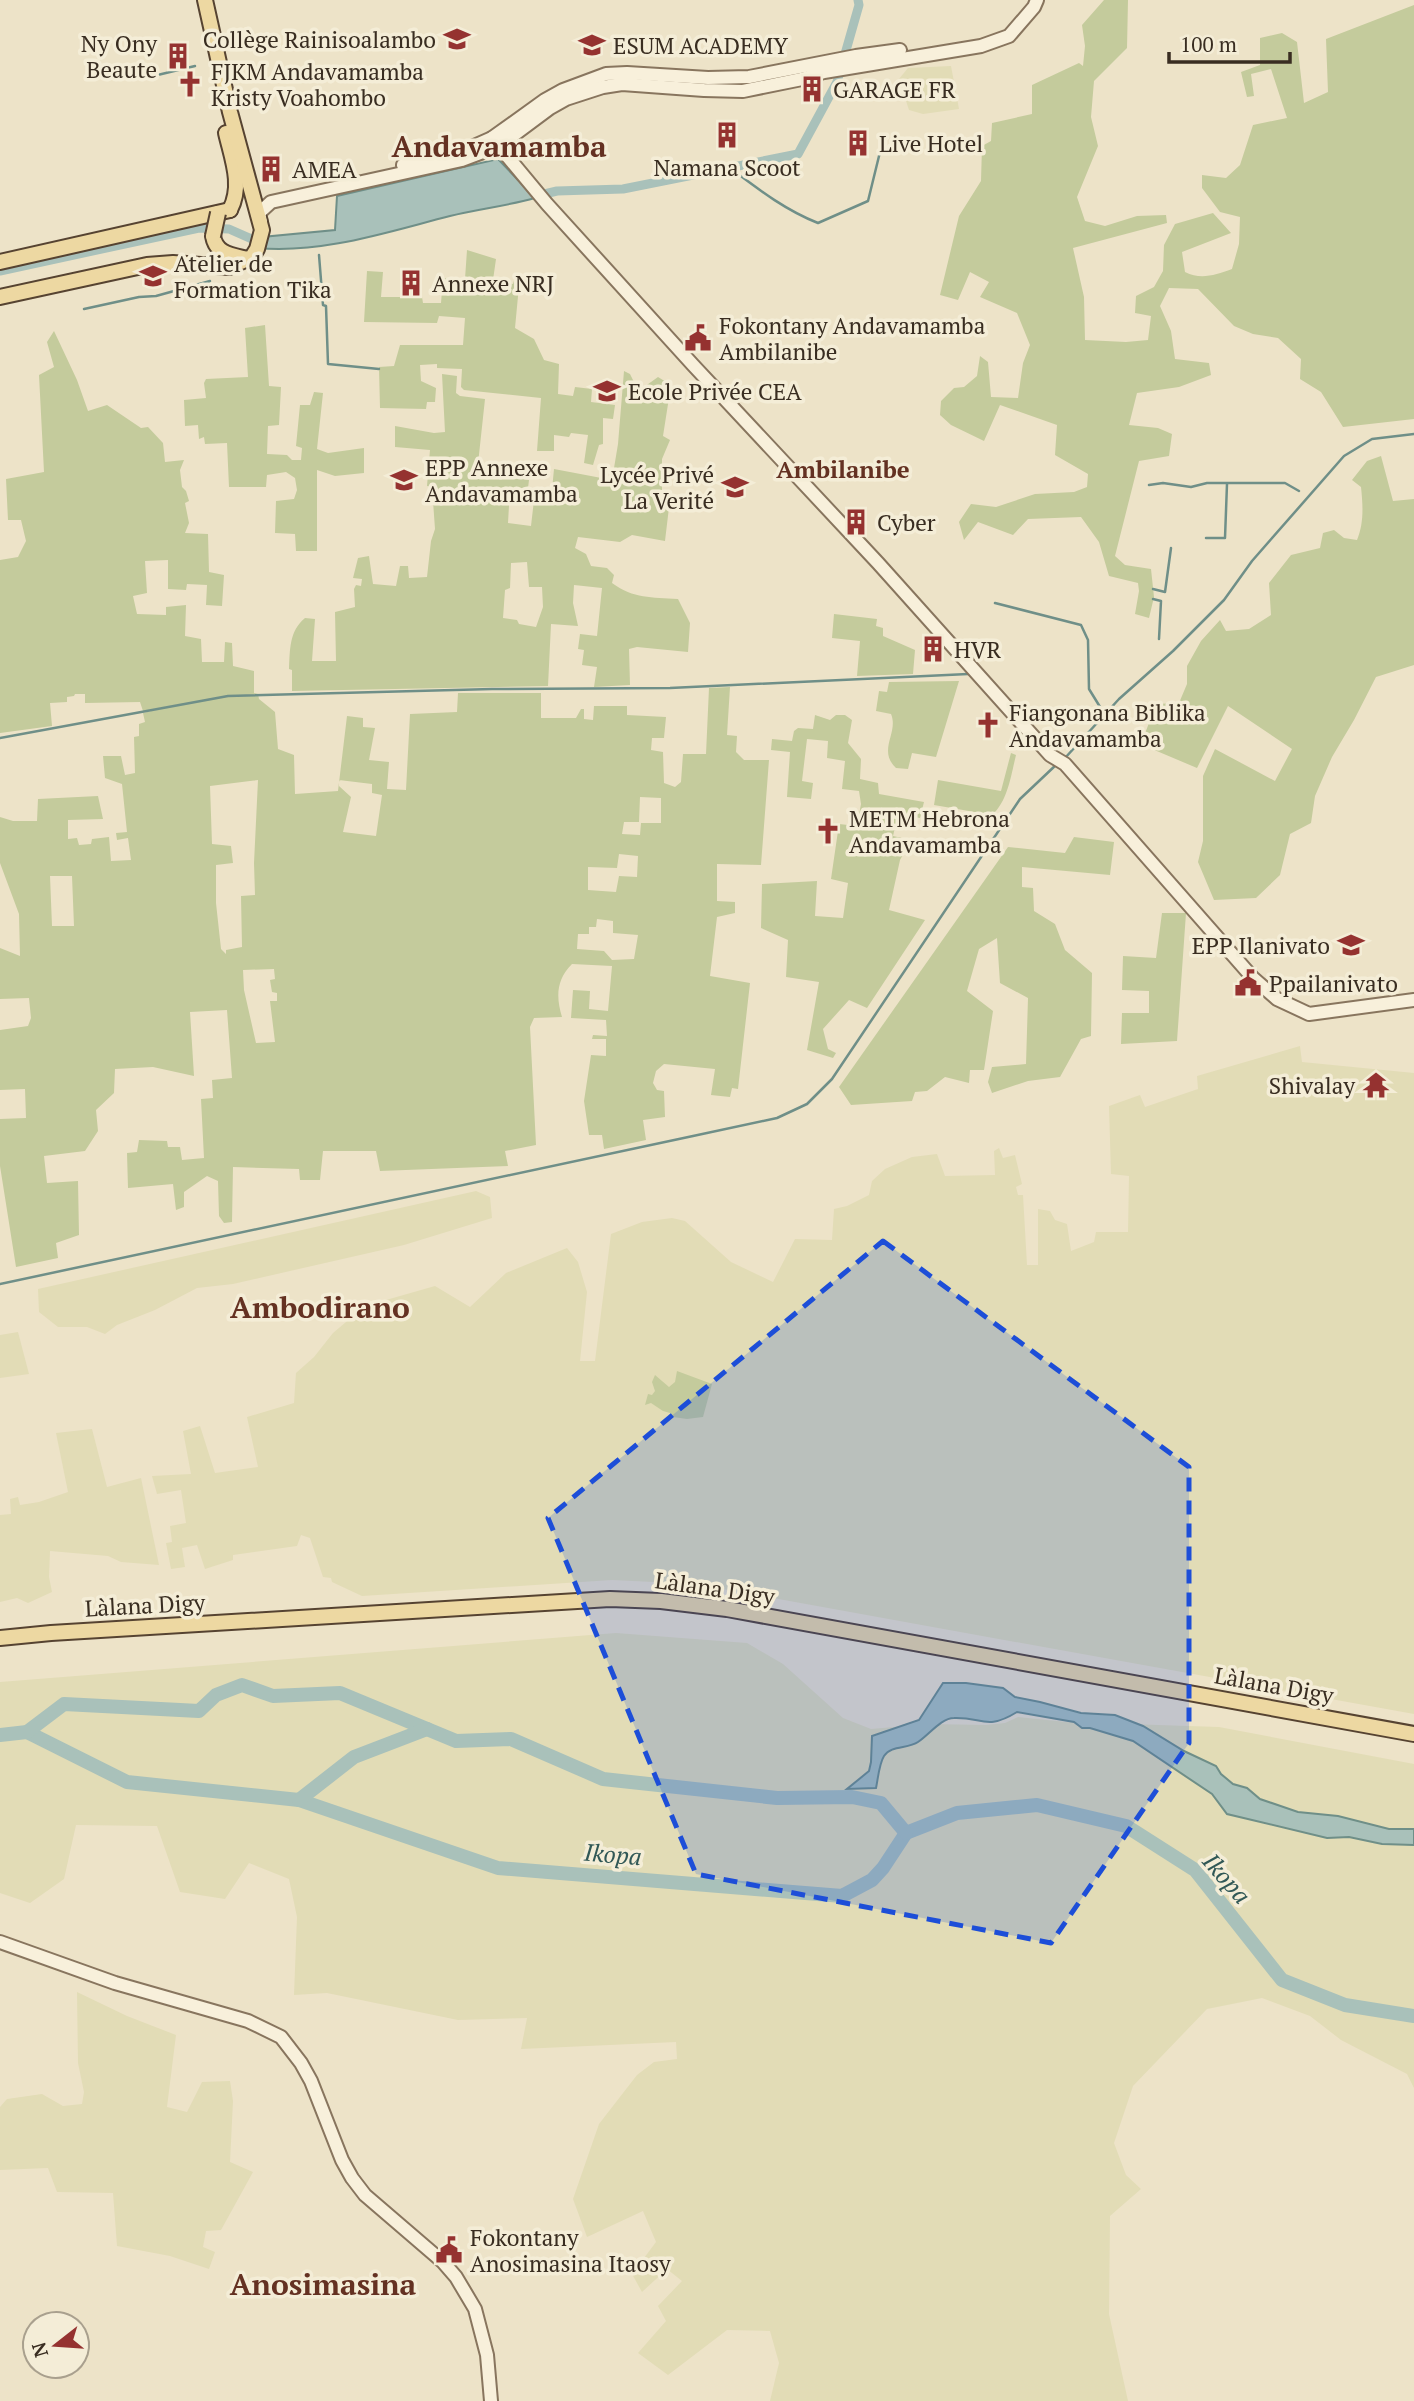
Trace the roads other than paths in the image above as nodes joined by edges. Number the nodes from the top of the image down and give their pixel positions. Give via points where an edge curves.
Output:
1 (197, 0) edge
2 (205, 0) edge
3 (1031, 0) edge
4 (1037, 0) edge
5 (495, 142) junction
6 (256, 206) junction
7 (224, 211) junction
8 (261, 233) junction
9 (250, 258) junction
10 (0, 261) edge
11 (0, 297) edge
12 (1414, 1000) edge
13 (0, 1638) edge
14 (1414, 1734) edge
15 (0, 1942) edge
16 (491, 2401) edge

1 - 7 main road via 237,181 236,196
2 - 6 main road
3 - 5 street via 1008,30 979,39 749,77 627,73 585,80 545,100
4 - 5 street via 1009,36 981,47 824,72 743,91 622,84 603,87 566,99
5 - 6 street via 292,190
5 - 8 street via 462,160 271,202 259,213
5 - 12 street via 1050,755 1065,764 1253,978 1277,999 1309,1014
6 - 7 main road
6 - 8 main road
7 - 9 main road, bridge via 213,236 217,248
7 - 10 main road
8 - 9 main road
9 - 11 main road via 219,268 147,265
13 - 14 main road, Làlana Digy via 596,1600 661,1601 727,1609
15 - 16 street via 115,1983 248,2021 281,2037 311,2081 352,2178 365,2195 443,2262 475,2309 487,2355

